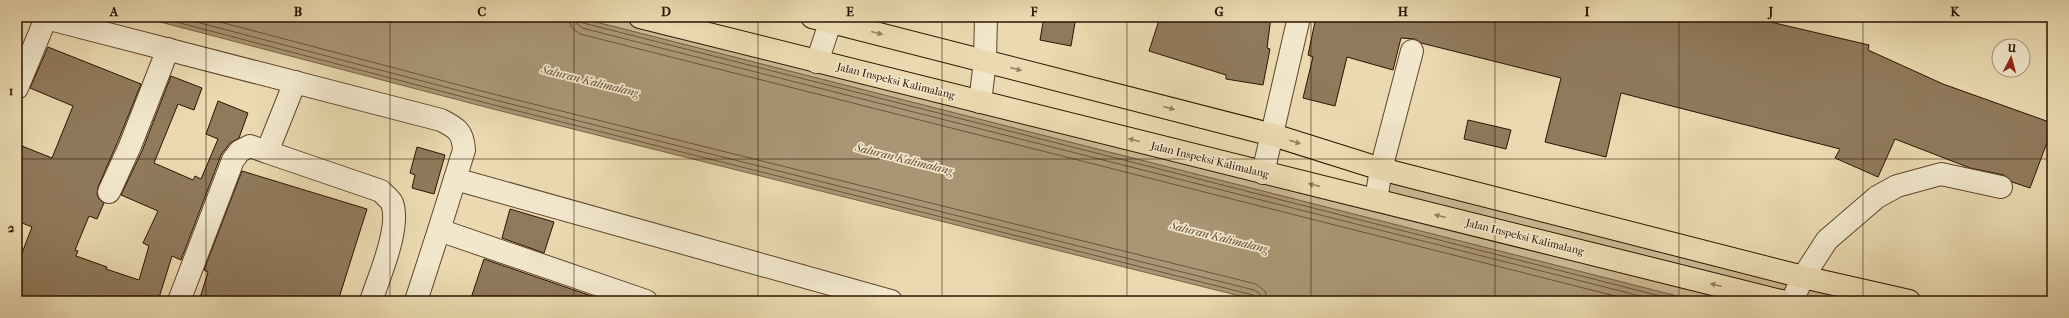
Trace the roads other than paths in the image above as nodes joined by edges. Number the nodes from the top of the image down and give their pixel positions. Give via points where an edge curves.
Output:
1 (642, 17) edge
2 (986, 17) edge
3 (1299, 17) edge
4 (44, 18) edge
5 (824, 19) edge
6 (168, 50) junction
7 (1412, 51) dead end
8 (985, 61) junction
9 (817, 62) junction
10 (295, 82) junction
11 (17, 88) edge
12 (980, 102) junction
13 (1273, 135) junction
14 (267, 152) junction
15 (1381, 169) junction
16 (1262, 173) junction
17 (455, 179) junction
18 (2001, 188) dead end
19 (109, 192) dead end
20 (1376, 200) junction
21 (439, 230) junction
22 (1803, 278) junction
23 (179, 301) edge
24 (371, 301) edge
25 (416, 301) edge
26 (646, 301) edge
27 (891, 301) edge
28 (1781, 301) edge
29 (1792, 301) edge
30 (1908, 301) edge

1 - 9 main road, Jalan Inspeksi Kalimalang
2 - 8 street
3 - 13 street
4 - 6 street
4 - 11 street
5 -> 8 main road
5 - 9 street
6 - 10 street
6 - 19 street
7 - 15 street
8 - 12 street
8 -> 13 main road
9 - 12 main road, Jalan Inspeksi Kalimalang
10 - 14 street
10 - 17 street via 441,120 455,127 463,137 464,150
16 -> 12 main road, Jalan Inspeksi Kalimalang
13 -> 15 main road
13 - 16 street
14 - 23 street via 250,146 240,151 233,160
14 - 24 street via 381,192 392,203 392,235
15 - 20 street
15 - 22 main road
20 -> 16 main road, Jalan Inspeksi Kalimalang
17 - 21 street
17 - 27 street
18 - 22 street via 1941,174 1897,186 1877,197 1826,240
28 -> 20 main road, Jalan Inspeksi Kalimalang
21 - 25 street
21 - 26 street
22 - 29 street
22 - 30 main road

